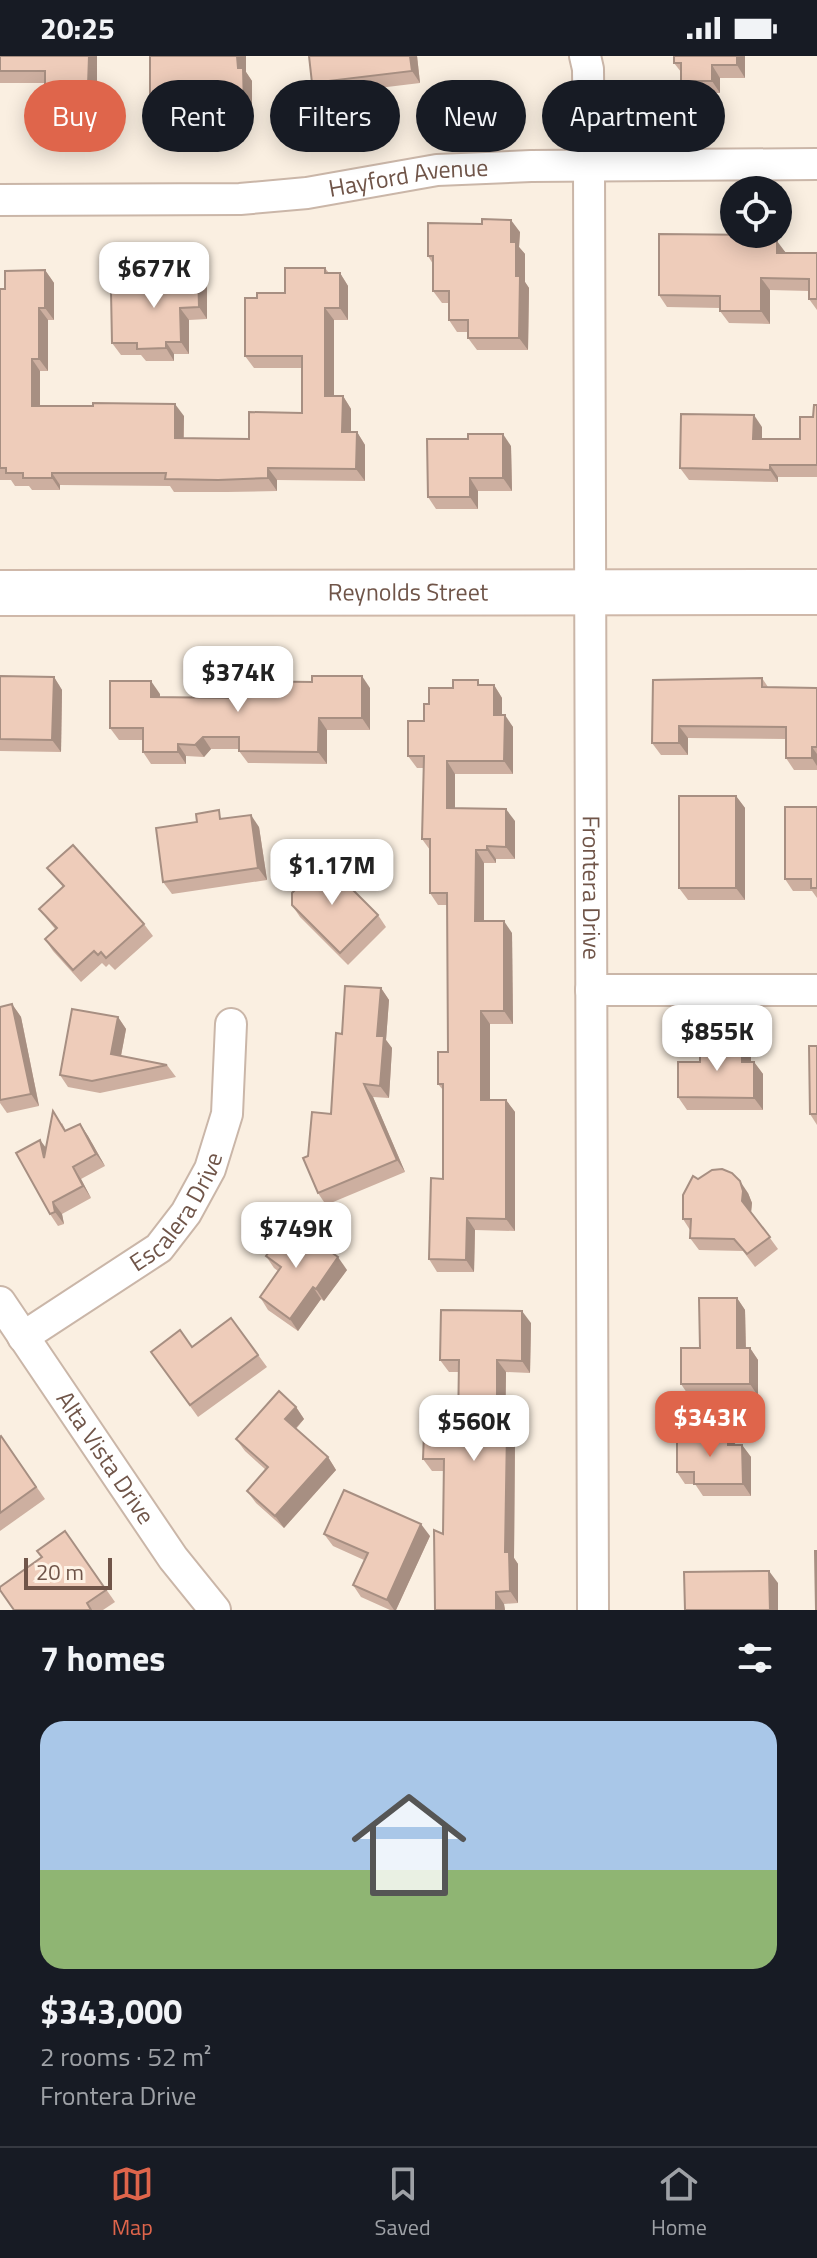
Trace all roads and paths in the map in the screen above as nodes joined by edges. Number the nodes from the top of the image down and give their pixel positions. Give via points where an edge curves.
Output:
1 (585, 56) edge
2 (817, 164) edge
3 (589, 165) junction
4 (0, 200) edge
5 (590, 592) junction
6 (817, 592) edge
7 (0, 593) edge
8 (591, 990) junction
9 (817, 990) edge
10 (231, 1024) dead end
11 (0, 1302) edge
12 (23, 1337) junction
13 (215, 1610) edge
14 (593, 1610) edge

1 - 3 street, Frontera Drive
2 - 3 street, Hayford Avenue
3 - 4 street, Hayford Avenue via 437,170 240,199
3 - 5 street, Frontera Drive
5 - 6 street, Reynolds Street
5 - 7 street, Reynolds Street
5 - 8 street, Frontera Drive
8 - 9 street
8 - 14 street, Frontera Drive
10 - 12 street, Escalera Drive via 227,1114 210,1169 186,1213 159,1248
11 - 12 street, Alta Vista Drive
12 - 13 street, Alta Vista Drive via 173,1558

